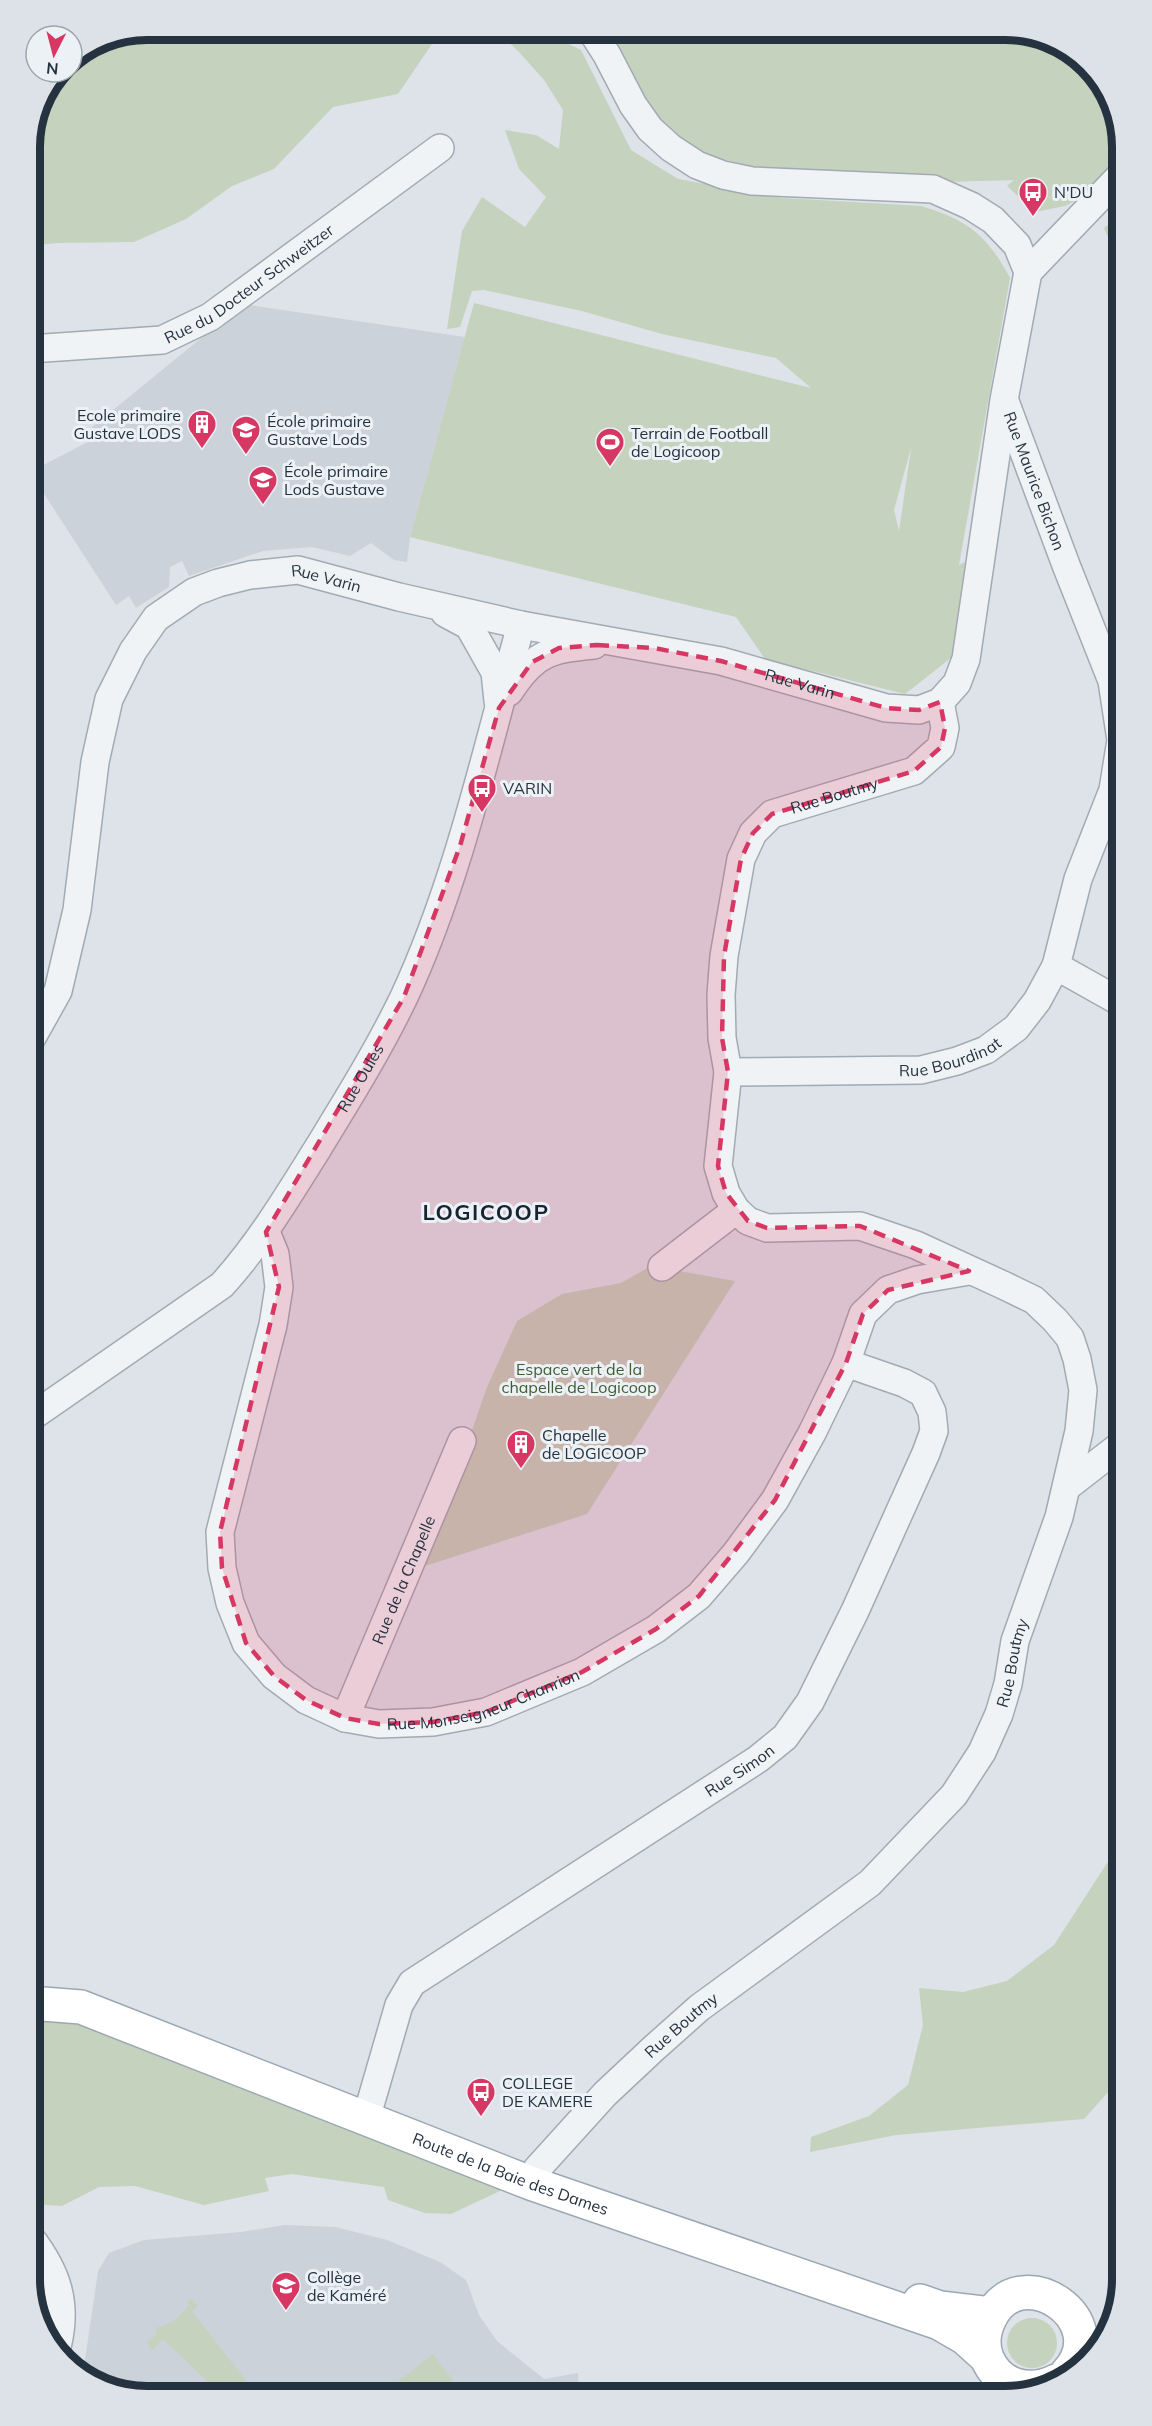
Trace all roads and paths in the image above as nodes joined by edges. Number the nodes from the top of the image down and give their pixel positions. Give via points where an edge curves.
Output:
1 (598, 41) edge
2 (440, 148) dead end
3 (1112, 184) edge
4 (1028, 272) junction
5 (41, 348) edge
6 (1004, 400) junction
7 (430, 604) junction
8 (521, 625) junction
9 (654, 648) junction
10 (1112, 681) edge
11 (940, 702) junction
12 (498, 708) junction
13 (1112, 793) edge
14 (1056, 966) junction
15 (1112, 997) edge
16 (41, 1022) edge
17 (728, 1072) junction
18 (735, 1210) junction
19 (266, 1232) junction
20 (662, 1267) dead end
21 (969, 1271) junction
22 (846, 1364) junction
23 (40, 1411) edge
24 (462, 1441) dead end
25 (1112, 1452) edge
26 (1068, 1486) junction
27 (345, 1718) junction
28 (40, 1990) edge
29 (40, 2004) edge
30 (370, 2105) junction
31 (537, 2169) junction
32 (40, 2250) edge
33 (992, 2314) junction
34 (1091, 2330) edge
35 (58, 2337) edge
36 (1069, 2364) edge
37 (1000, 2377) edge
38 (1016, 2385) edge

1 - 4 street via 650,129 697,165 752,181 933,189 998,223 1017,245
2 - 5 street, Rue du Docteur Schweitzer via 210,316 162,340
3 - 4 street
4 - 6 street, Rue Maurice Bichon
6 - 10 street, Rue Maurice Bichon
6 - 11 street via 966,659 957,683
7 - 8 street, Rue Varin
7 - 12 street via 469,626 495,672
7 - 16 street, Rue Varin via 298,570 218,583 194,592 156,618 133,651 109,699 95,762 77,910 58,991
8 - 9 street, Rue Varin
8 - 12 street, Rue Oules
9 - 11 street, Rue Varin via 722,661 886,708 919,710
9 - 12 street via 559,648 532,662
11 - 17 street, Rue Boutmy via 945,728 941,747 914,771 772,814 753,833 741,859 724,956 722,1038
12 - 19 street, Rue Oules via 460,846 404,998 355,1087
13 - 14 street, Rue Maurice Bichon via 1078,879
14 - 15 street
14 - 17 street, Rue Bourdinat via 1037,1001 1016,1028 986,1050 957,1061 921,1070
17 - 18 street, Rue Boutmy via 718,1167
18 - 20 street
18 - 21 street, Rue Boutmy via 748,1221 767,1228 860,1226 915,1245
19 - 23 street, Rue Oules via 222,1285
19 - 27 street, Rue Monseigneur Chanrion via 275,1254 279,1287 220,1532 222,1568 230,1603 246,1642 274,1676 306,1700
21 - 22 street, Rue Monseigneur Chanrion via 917,1280 888,1290 863,1314
21 - 26 street, Rue Boutmy via 1034,1300 1070,1338 1083,1390
22 - 27 street, Rue Monseigneur Chanrion via 775,1500 699,1596 656,1629 582,1672 486,1712 411,1723 379,1724
22 - 30 street, Rue Simon via 923,1393 932,1412 934,1431 855,1611 810,1702 785,1737 758,1759 412,1983 399,2005
24 - 27 street, Rue de la Chapelle
25 - 26 street
26 - 31 street, Rue Boutmy via 1015,1641 999,1714 982,1752 954,1795 870,1883 741,1976 660,2042 605,2094
28 - 30 main road, Route de la Baie des Dames via 84,1996
29 - 37 main road, Route de la Baie des Dames via 81,2007 533,2184 939,2323 965,2338
30 - 31 main road, Route de la Baie des Dames
31 - 33 main road, Route de la Baie des Dames via 940,2308
32 - 35 street via 58,2286 62,2313
33 - 34 main road via 1014,2296 1042,2294 1066,2307
33 - 37 main road via 984,2342
34 - 36 main road
37 - 38 main road

